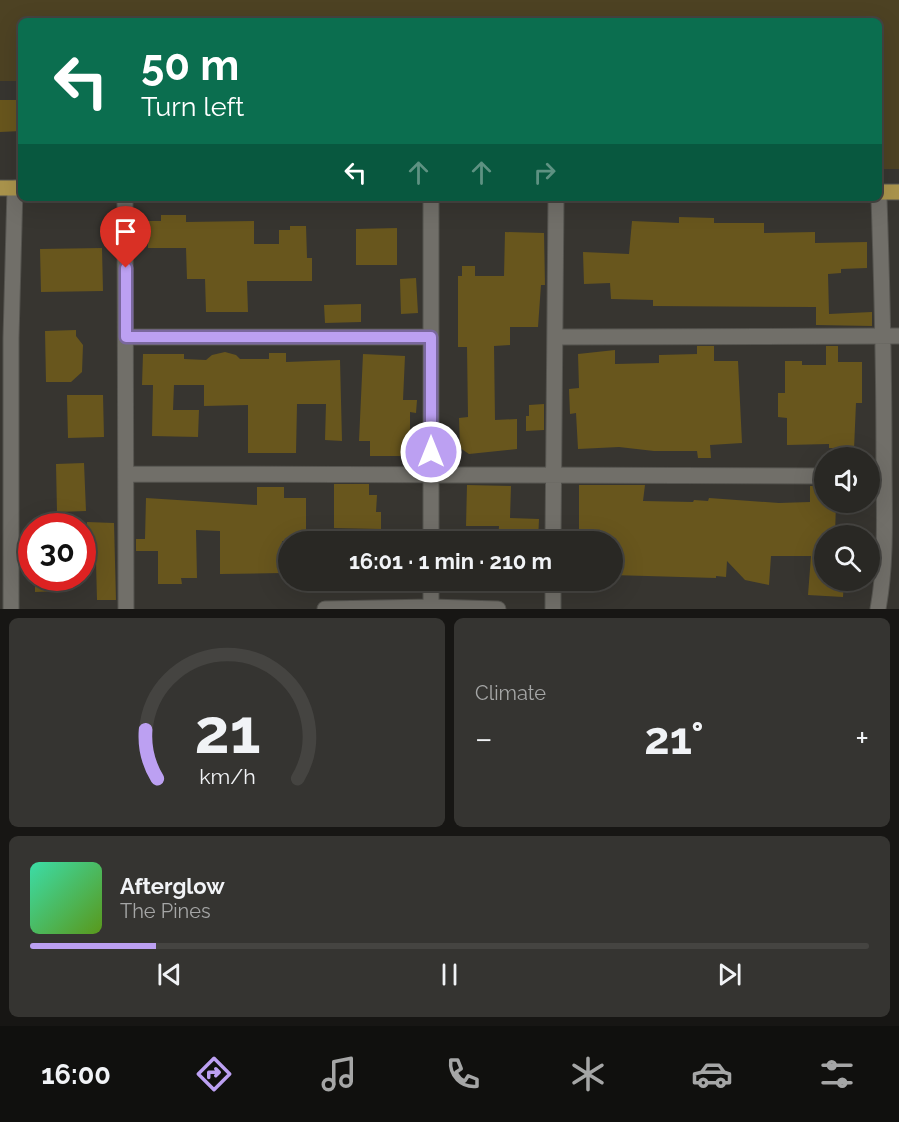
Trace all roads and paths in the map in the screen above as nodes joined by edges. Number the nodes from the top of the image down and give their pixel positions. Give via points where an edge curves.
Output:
1 (12, 188) edge
2 (882, 192) edge
3 (899, 192) edge
4 (125, 201) edge
5 (431, 201) edge
6 (556, 201) edge
7 (879, 201) edge
8 (892, 336) edge
9 (126, 337) junction
10 (431, 337) junction
11 (555, 337) junction
12 (5, 338) edge
13 (880, 448) edge
14 (126, 474) junction
15 (431, 475) junction
16 (554, 475) junction
17 (814, 476) edge
18 (879, 513) edge
19 (431, 531) edge
20 (554, 531) edge
21 (431, 591) edge
22 (553, 591) edge
23 (431, 608) edge
24 (11, 609) edge
25 (126, 609) edge
26 (324, 609) edge
27 (498, 609) edge
28 (553, 609) edge
29 (878, 609) edge

1 - 12 street
2 - 3 main road
4 - 9 street
5 - 10 street
6 - 11 street
7 - 8 street
8 - 11 street
8 - 13 street
9 - 10 street
9 - 14 street
10 - 15 street
11 - 16 street
12 - 24 street
14 - 15 street
14 - 25 street
15 - 16 street
15 - 19 street
16 - 17 street
16 - 20 street
18 - 29 street via 882,580
21 - 23 street
22 - 28 street
23 - 26 street
23 - 27 street

